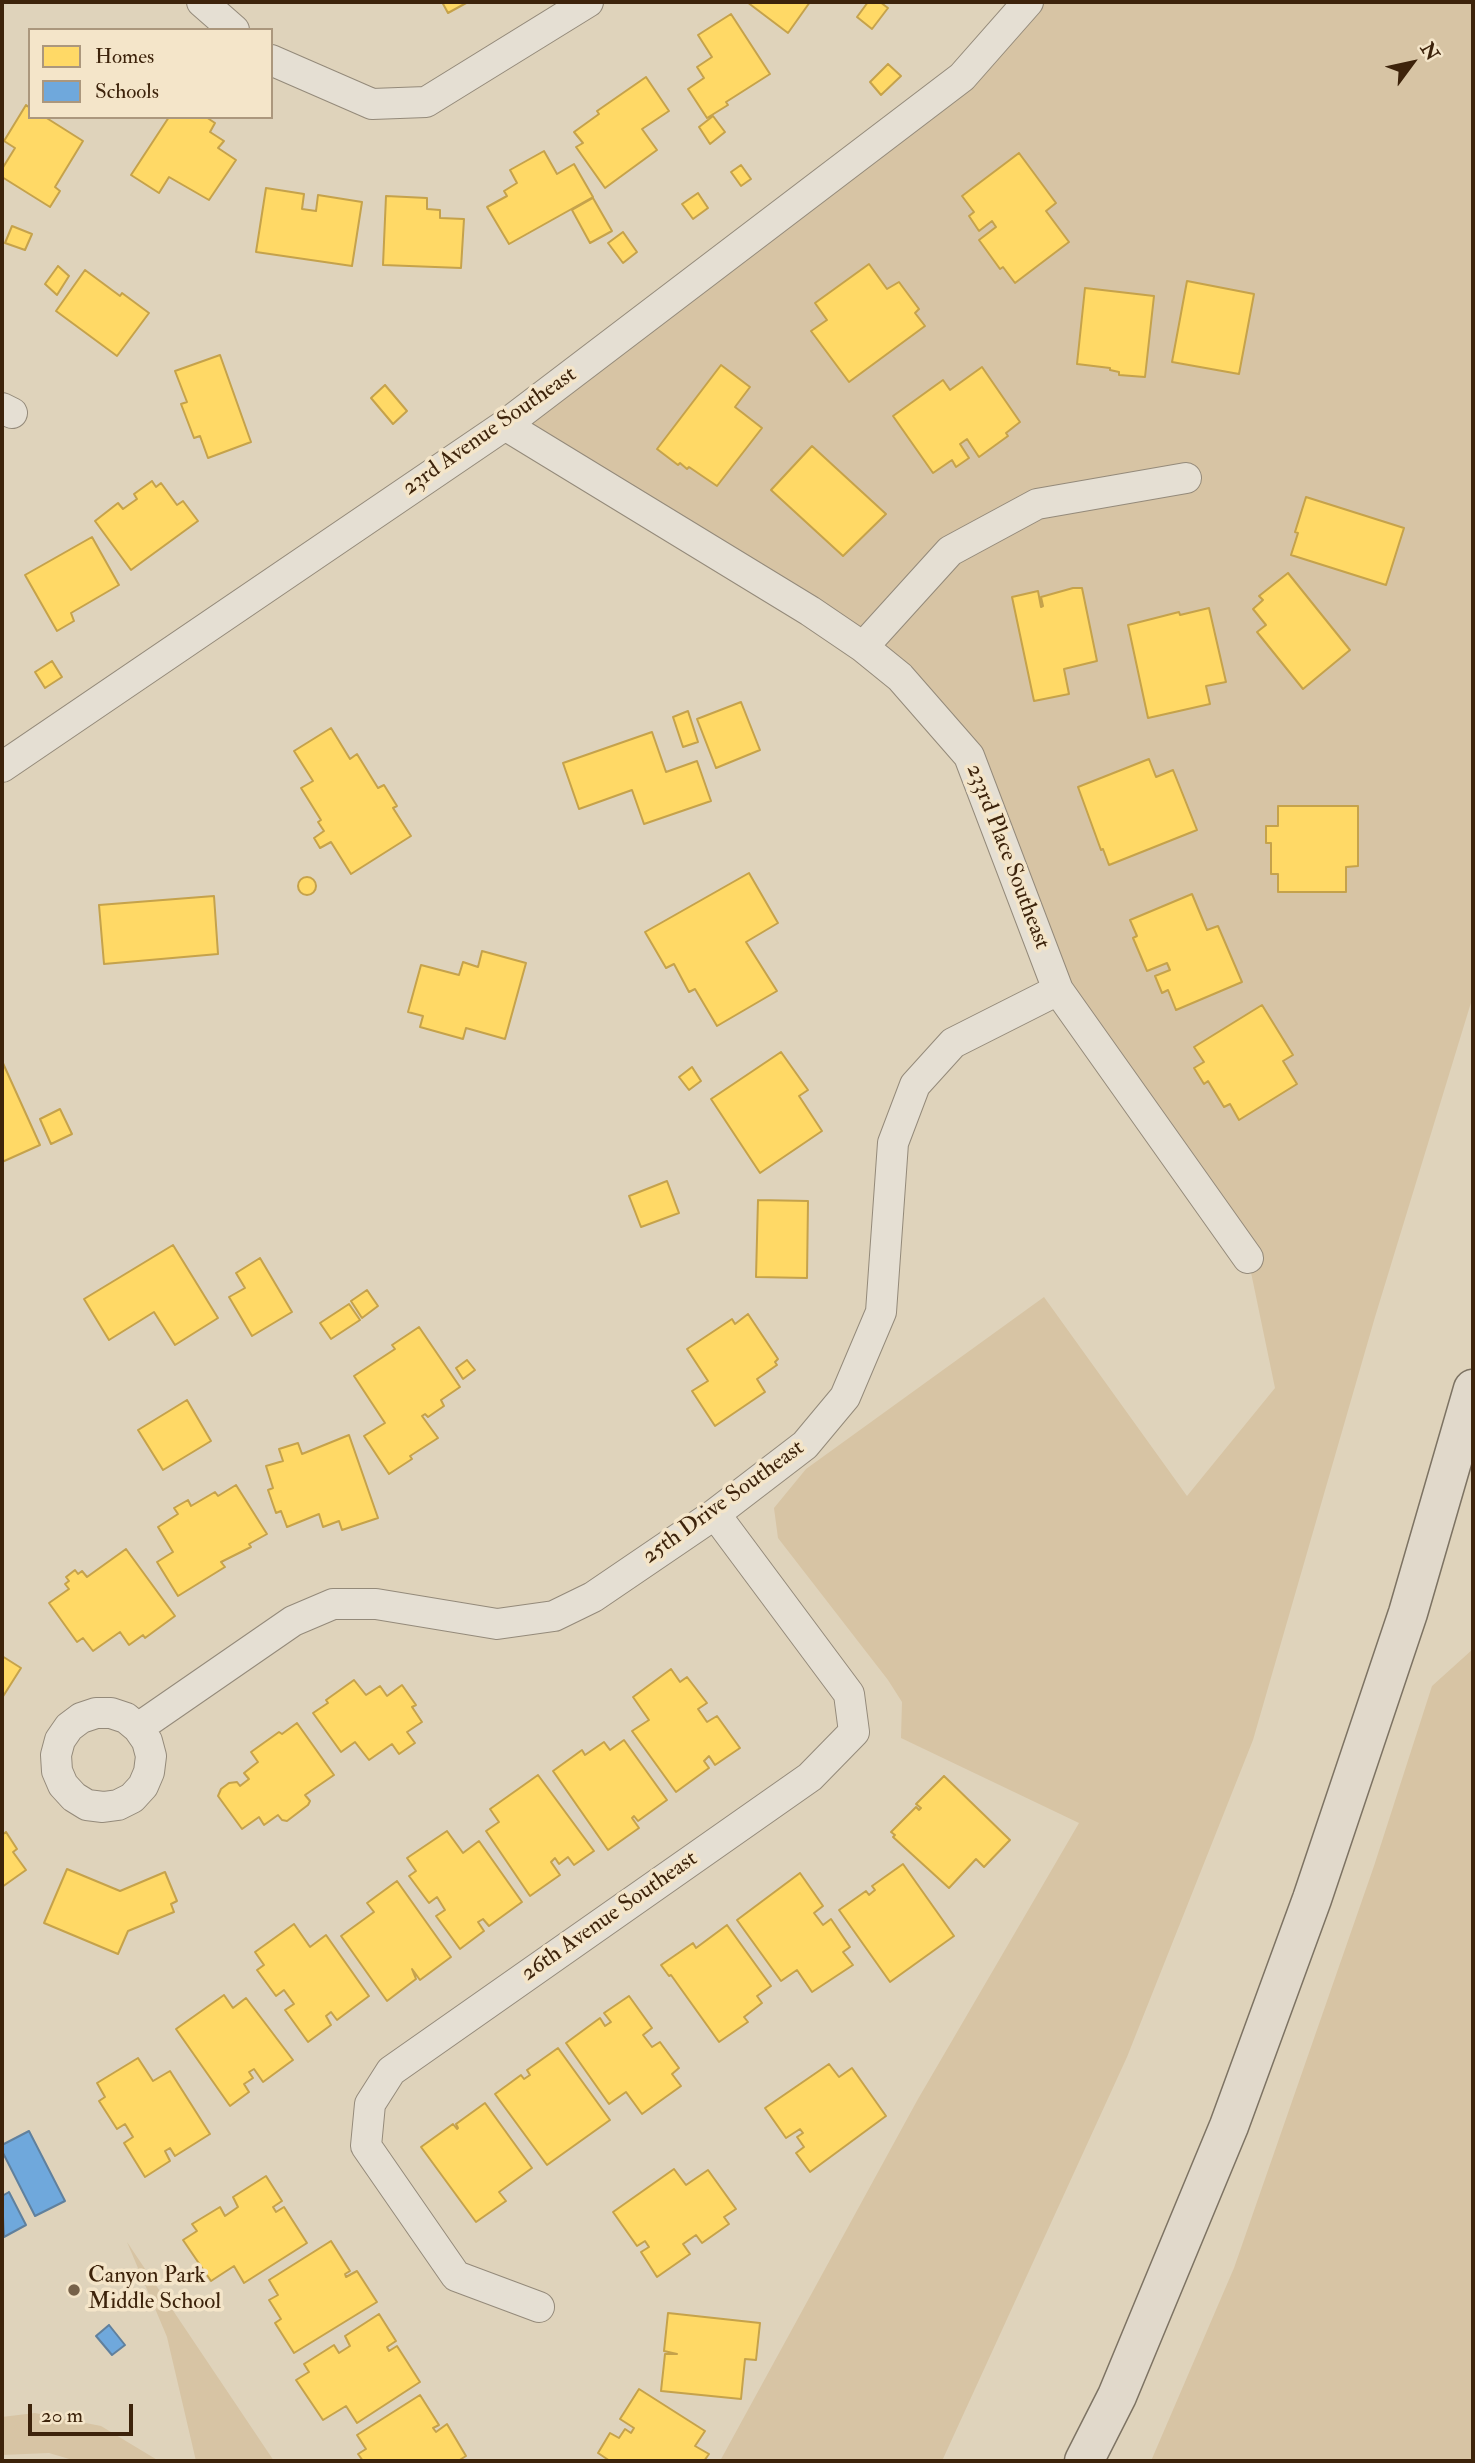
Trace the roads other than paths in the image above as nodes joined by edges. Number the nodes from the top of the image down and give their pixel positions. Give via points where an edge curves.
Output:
1 (202, 2) edge
2 (589, 2) edge
3 (1028, 2) edge
4 (232, 28) edge
5 (273, 61) edge
6 (505, 425) junction
7 (1185, 478) dead end
8 (863, 647) junction
9 (2, 766) edge
10 (1058, 990) junction
11 (1248, 1258) dead end
12 (1473, 1389) edge
13 (715, 1514) junction
14 (138, 1728) dead end
15 (539, 2307) dead end
16 (1084, 2461) edge

1 - 4 street
2 - 5 street via 426,102 372,104
3 - 6 street, 23rd Avenue Southeast via 962,78
6 - 8 street, 233rd Place Southeast
6 - 9 street, 23rd Avenue Southeast
7 - 8 street via 1037,504 950,551
8 - 10 street, 233rd Place Southeast via 900,677 969,756
10 - 11 street, 233rd Place Southeast
10 - 13 street, 25th Drive Southeast via 953,1043 915,1085 893,1143 881,1312 845,1397 805,1446
12 - 16 highway via 1408,1613 1307,1912 1229,2126 1117,2396
13 - 14 street, 25th Drive Southeast via 593,1597 554,1616 497,1624 376,1604 333,1604 293,1621
13 - 15 street, 26th Avenue Southeast via 849,1694 854,1732 810,1777 391,2071 370,2104 366,2146 456,2276

